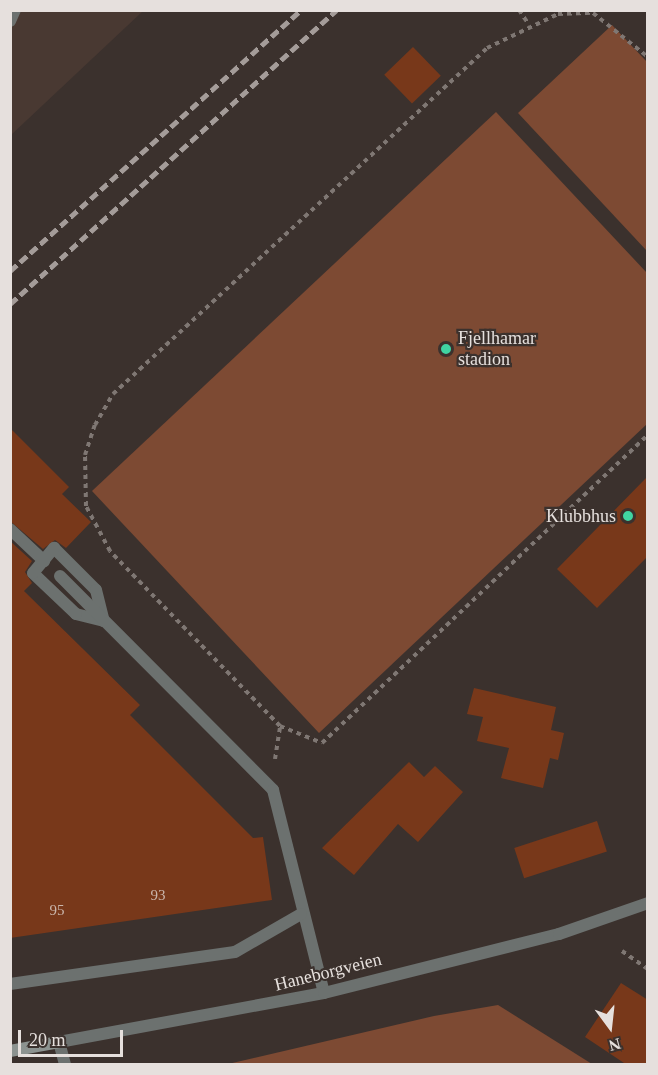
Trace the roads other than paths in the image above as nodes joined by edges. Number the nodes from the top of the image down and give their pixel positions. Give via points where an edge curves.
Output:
1 (15, 10) edge
2 (10, 21) edge
3 (10, 529) edge
4 (44, 561) junction
5 (60, 576) dead end
6 (104, 621) junction
7 (648, 903) edge
8 (301, 914) junction
9 (10, 984) edge
10 (324, 993) junction
11 (59, 1042) junction
12 (10, 1051) edge
13 (65, 1065) edge

1 - 2 street
3 - 4 street
4 - 6 street via 33,573 76,614
4 - 6 street via 54,548 69,562 96,590
5 - 6 street
6 - 8 street via 273,790
7 - 10 street, Haneborgveien via 559,934
8 - 9 street via 235,952
8 - 10 street
10 - 11 street, Haneborgveien
11 - 12 main road, Haneborgveien
11 - 13 street

